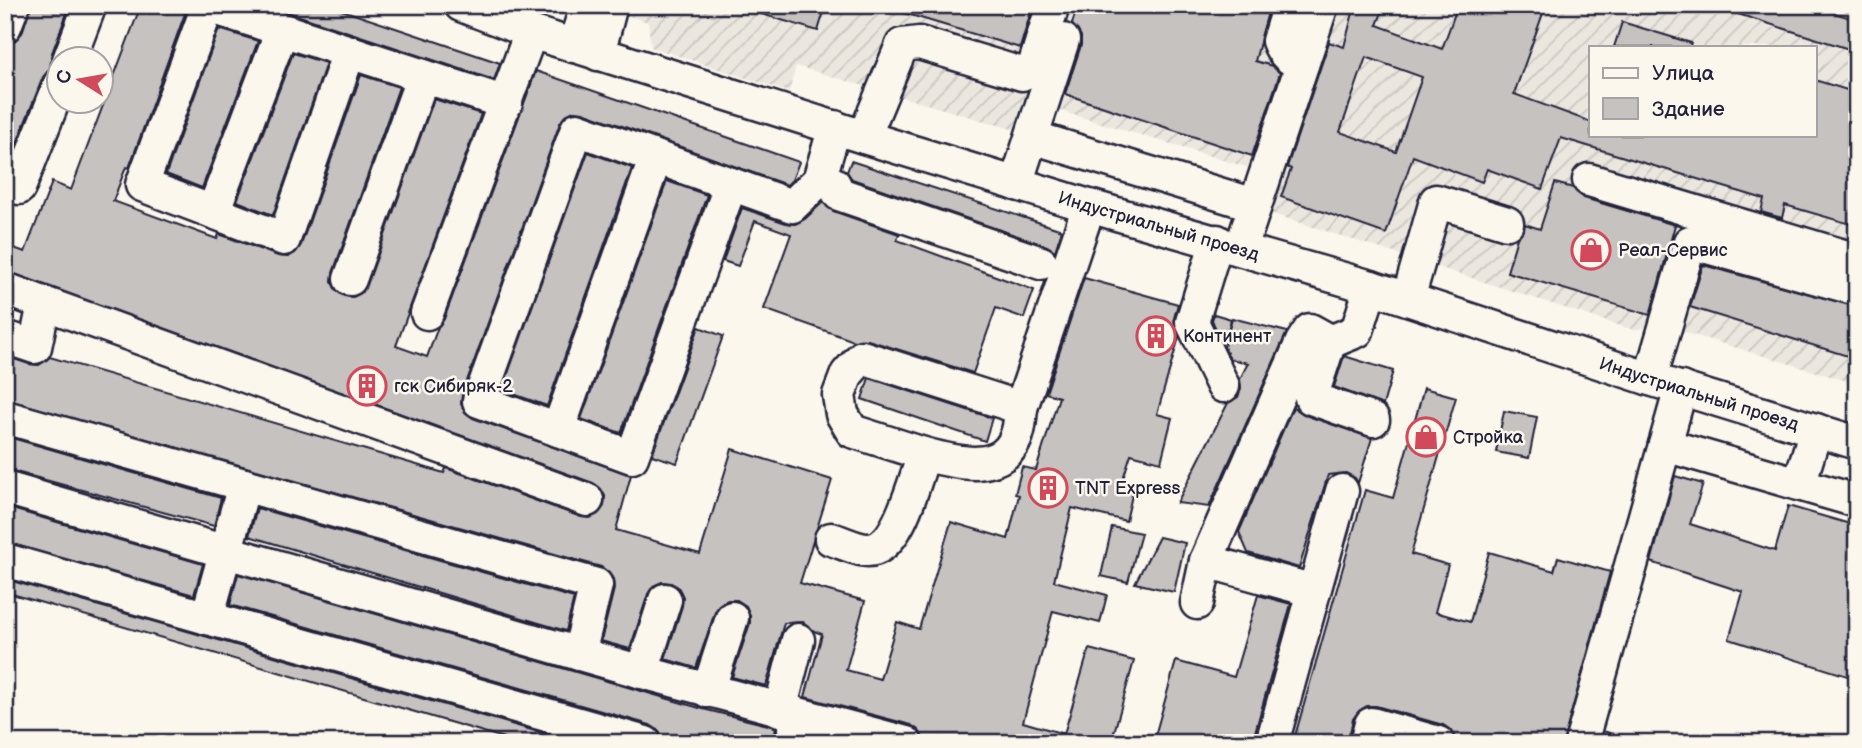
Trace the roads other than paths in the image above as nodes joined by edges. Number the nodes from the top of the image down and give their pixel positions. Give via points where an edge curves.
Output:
1 (13, 5) edge
2 (90, 5) edge
3 (587, 5) edge
4 (611, 5) edge
5 (1053, 5) edge
6 (1075, 5) edge
7 (1289, 5) edge
8 (1322, 5) edge
9 (207, 6) edge
10 (480, 9) edge
11 (5, 26) edge
12 (282, 30) junction
13 (531, 32) junction
14 (74, 46) edge
15 (586, 50) junction
16 (349, 52) junction
17 (1303, 64) junction
18 (423, 76) junction
19 (506, 103) junction
20 (47, 116) edge
21 (849, 132) junction
22 (1032, 137) junction
23 (656, 157) junction
24 (819, 180) junction
25 (1589, 180) dead end
26 (731, 184) junction
27 (1016, 184) junction
28 (19, 188) dead end
29 (1255, 205) junction
30 (1089, 206) junction
31 (213, 212) junction
32 (1507, 223) dead end
33 (1229, 244) junction
34 (1857, 260) edge
35 (1041, 263) dead end
36 (350, 279) dead end
37 (1371, 287) junction
38 (5, 289) edge
39 (1857, 289) edge
40 (1408, 299) junction
41 (44, 304) junction
42 (427, 313) dead end
43 (5, 337) edge
44 (1330, 342) junction
45 (1650, 379) junction
46 (1223, 386) dead end
47 (1681, 388) junction
48 (1021, 408) junction
49 (5, 416) edge
50 (1373, 420) dead end
51 (558, 430) junction
52 (1816, 430) junction
53 (1857, 442) edge
54 (1665, 445) junction
55 (923, 454) junction
56 (1800, 484) junction
57 (244, 485) junction
58 (5, 488) edge
59 (1342, 491) dead end
60 (587, 500) dead end
61 (1857, 501) edge
62 (831, 539) dead end
63 (226, 551) junction
64 (5, 560) edge
65 (1206, 561) junction
66 (1314, 591) junction
67 (665, 600) dead end
68 (1197, 603) dead end
69 (207, 618) junction
70 (732, 618) dead end
71 (798, 640) dead end
72 (579, 654) junction
73 (642, 673) junction
74 (708, 691) junction
75 (790, 722) edge
76 (1435, 742) edge
77 (645, 743) edge
78 (906, 743) edge
79 (1272, 743) edge
80 (1366, 743) edge
81 (1581, 743) edge

1 - 11 street
2 - 14 street
3 - 15 street
4 - 15 street
5 - 21 street via 1034,67 1023,75 919,43 902,45
6 - 22 street
7 - 17 street via 1278,41 1282,52
8 - 17 street
9 - 12 street
9 - 31 street via 142,186
10 - 13 street, Индустриальный проезд
12 - 16 street
12 - 31 street
13 - 15 street, Индустриальный проезд
13 - 19 street
15 - 21 street, Индустриальный проезд
16 - 18 street
16 - 31 street via 284,239
17 - 29 street
18 - 19 street
18 - 36 street
19 - 42 street
20 - 28 street
21 - 24 street
21 - 27 street, Индустриальный проезд
22 - 27 street
22 - 29 street
23 - 26 street
23 - 51 street
23 - 51 street via 578,128 479,401
24 - 26 street via 792,206
24 - 35 street via 834,184 839,194
25 - 34 street
26 - 51 street via 632,457
27 - 30 street, Индустриальный проезд
29 - 33 street
30 - 33 street, Индустриальный проезд
30 - 48 street
32 - 40 street via 1436,201
33 - 37 street, Индустриальный проезд
33 - 46 street via 1192,323
37 - 40 street, Индустриальный проезд
37 - 44 street via 1357,331
38 - 41 street
39 - 45 street via 1690,242
40 - 45 street, Индустриальный проезд
41 - 43 street via 35,347
41 - 60 street
44 - 50 street via 1311,398
44 - 65 street via 1310,330 1302,342
45 - 47 street, Индустриальный проезд
47 - 52 street, Индустриальный проезд
47 - 54 street
48 - 55 street via 1018,432 1005,455 971,464
48 - 55 street via 862,357 846,374 839,395 842,414 852,431
49 - 57 street
52 - 53 street, Индустриальный проезд
52 - 56 street
54 - 56 street
54 - 81 street
55 - 62 street via 894,534 881,547 868,550
56 - 61 street
57 - 63 street
57 - 72 street via 596,585
58 - 63 street
59 - 66 street
63 - 69 street
63 - 72 street
64 - 69 street
65 - 66 street
65 - 68 street
66 - 79 street
67 - 73 street
69 - 77 street
70 - 74 street
71 - 75 street
72 - 73 street
73 - 74 street
74 - 75 street
75 - 78 street
76 - 80 street via 1371,724

